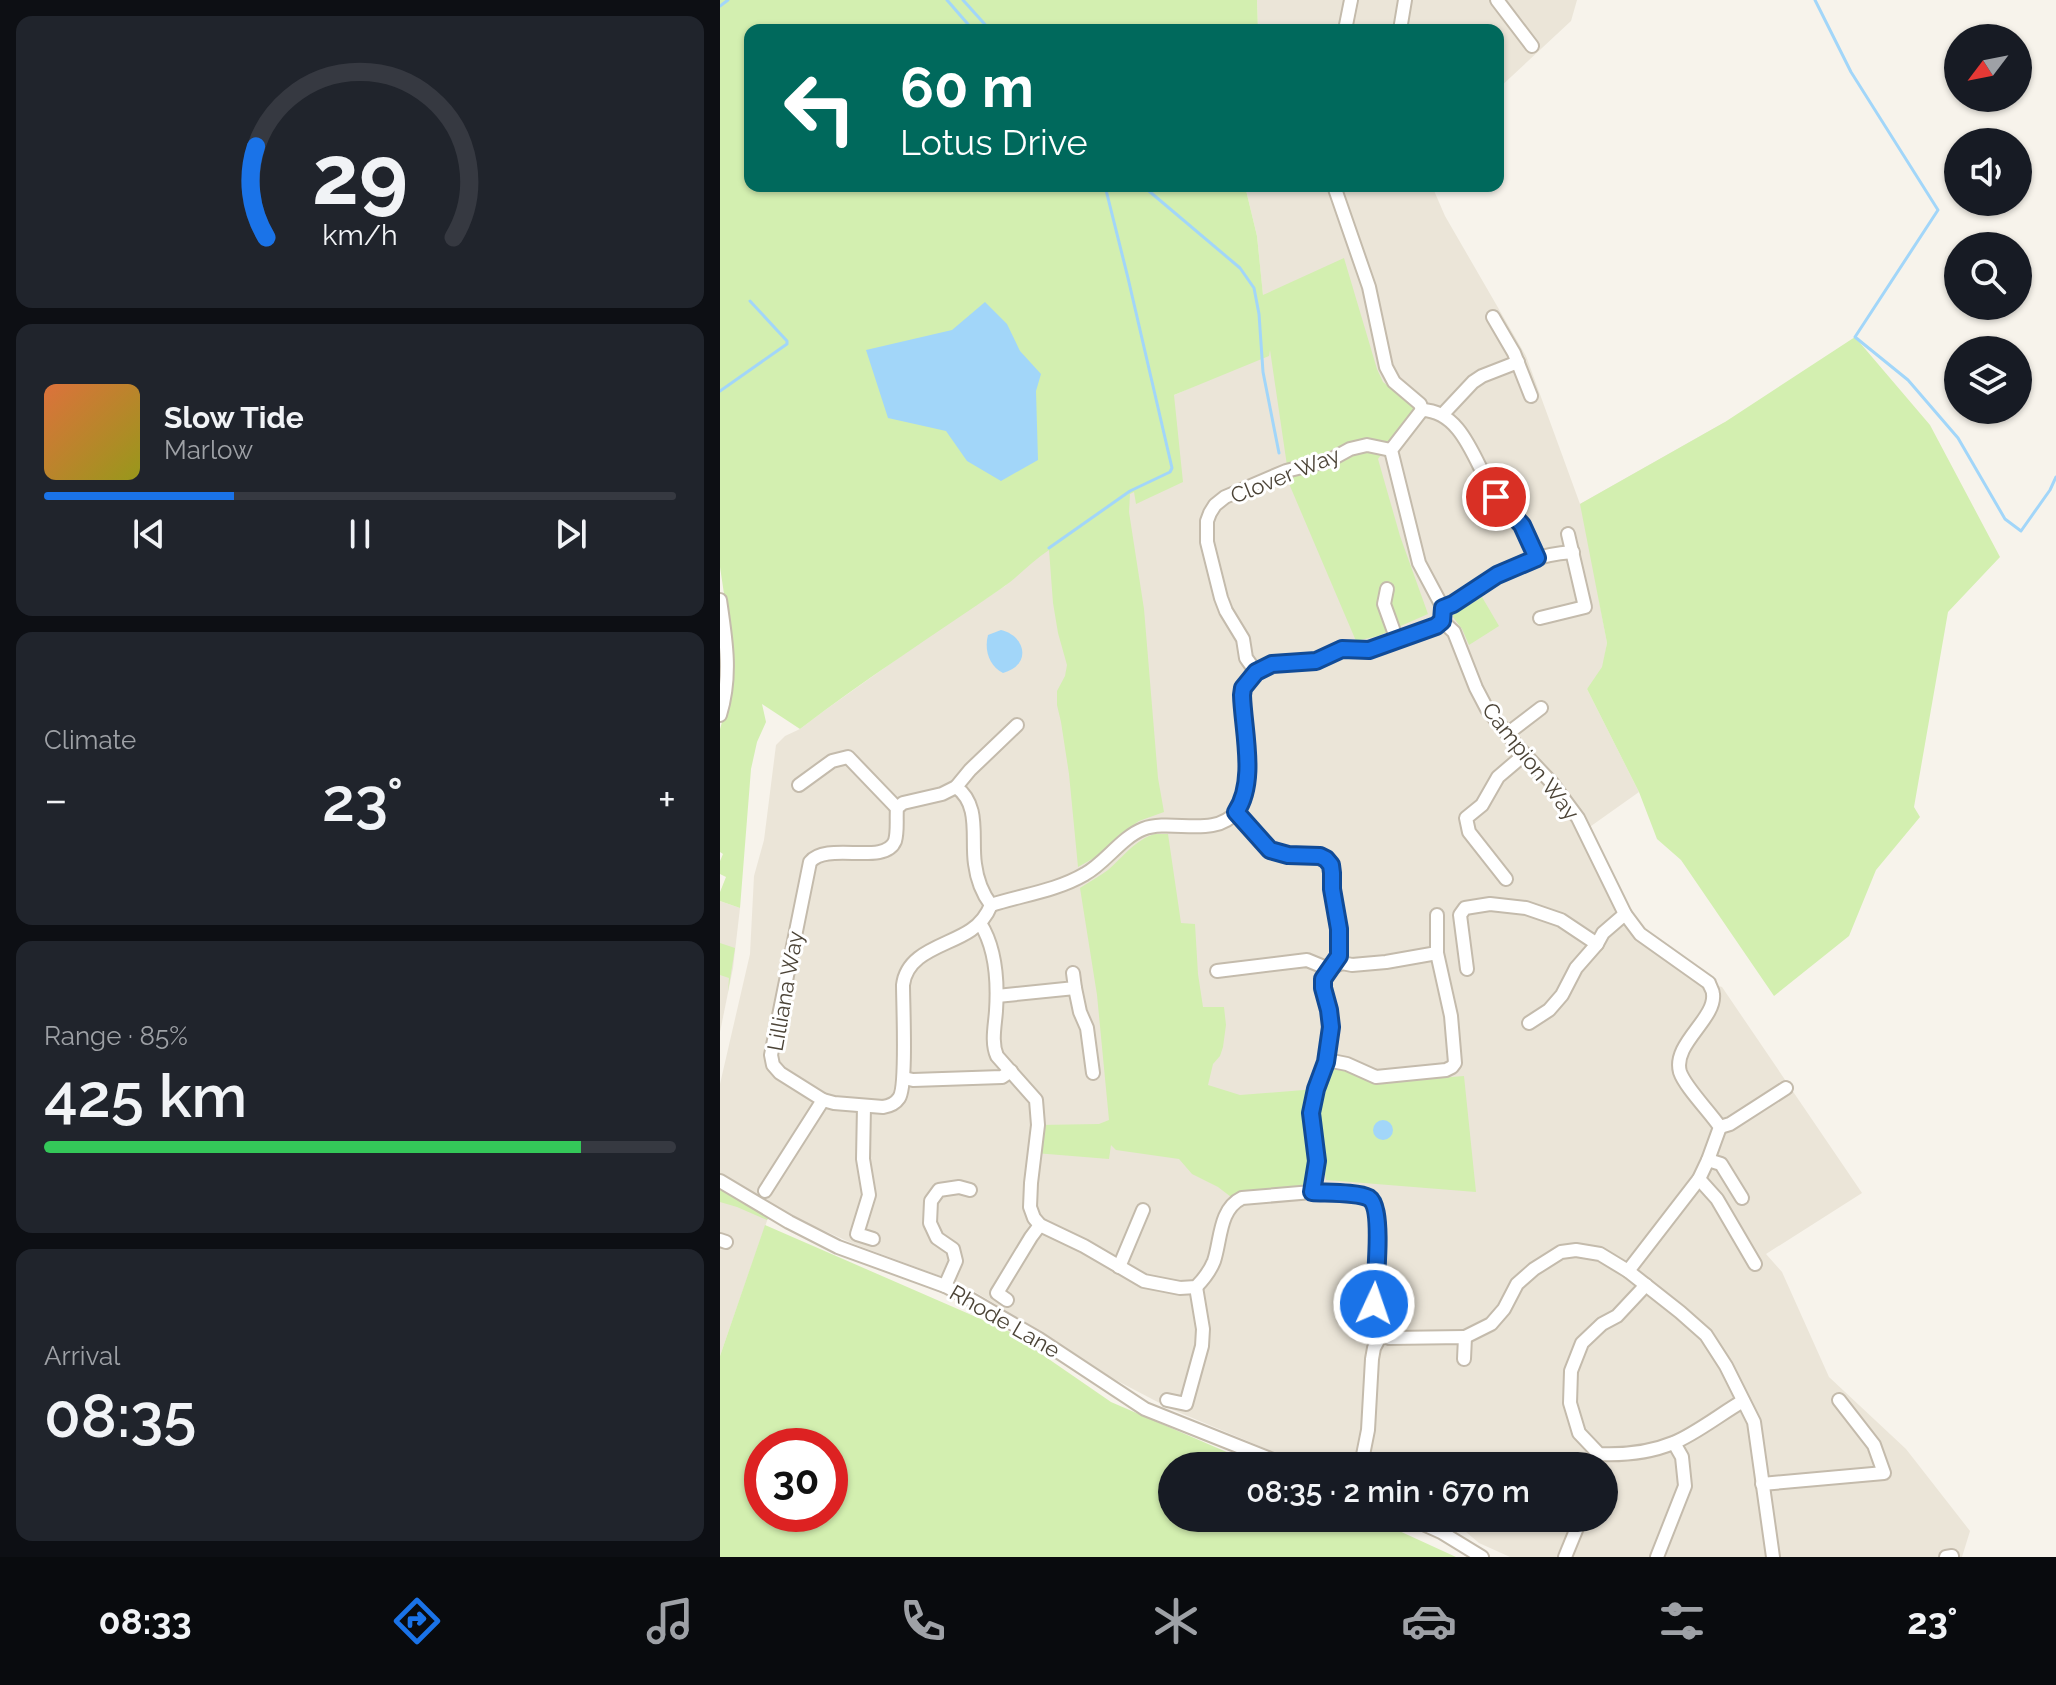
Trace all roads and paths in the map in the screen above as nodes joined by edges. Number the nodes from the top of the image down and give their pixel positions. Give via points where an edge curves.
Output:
1 (1351, 0) edge
2 (1405, 0) edge
3 (1497, 0) edge
4 (1346, 24) edge
5 (1401, 24) edge
6 (1532, 46) dead end
7 (1336, 192) edge
8 (1493, 317) dead end
9 (1518, 362) junction
10 (1531, 396) dead end
11 (1422, 410) junction
12 (1443, 414) junction
13 (1391, 450) junction
14 (1568, 534) dead end
15 (1573, 552) junction
16 (1537, 558) junction
17 (1387, 589) dead end
18 (720, 600) edge
19 (1443, 615) junction
20 (1540, 618) dead end
21 (1397, 640) junction
22 (1256, 672) junction
23 (1541, 708) dead end
24 (720, 715) edge
25 (1017, 725) dead end
26 (1507, 734) junction
27 (1525, 754) junction
28 (799, 785) dead end
29 (956, 787) junction
30 (897, 808) junction
31 (1236, 812) junction
32 (1506, 879) dead end
33 (991, 905) junction
34 (1625, 914) junction
35 (1437, 915) dead end
36 (980, 923) junction
37 (1597, 944) junction
38 (1437, 953) junction
39 (1333, 967) junction
40 (1467, 969) dead end
41 (1217, 971) dead end
42 (1073, 973) dead end
43 (1075, 988) junction
44 (997, 996) junction
45 (1529, 1023) dead end
46 (1326, 1062) junction
47 (1011, 1071) junction
48 (1093, 1073) dead end
49 (904, 1078) junction
50 (1786, 1088) dead end
51 (823, 1100) junction
52 (864, 1106) junction
53 (1720, 1127) junction
54 (1708, 1160) junction
55 (1699, 1179) junction
56 (720, 1181) edge
57 (970, 1190) dead end
58 (765, 1191) dead end
59 (1312, 1192) junction
60 (1742, 1198) dead end
61 (1143, 1210) dead end
62 (1040, 1225) junction
63 (873, 1239) dead end
64 (1755, 1264) dead end
65 (1119, 1267) junction
66 (1628, 1271) junction
67 (1646, 1285) junction
68 (945, 1286) junction
69 (1196, 1287) junction
70 (1007, 1300) dead end
71 (1381, 1335) junction
72 (1465, 1337) junction
73 (1464, 1359) dead end
74 (1740, 1395) junction
75 (1167, 1400) dead end
76 (1839, 1400) dead end
77 (1674, 1443) junction
78 (1253, 1452) edge
79 (1364, 1452) edge
80 (1597, 1452) edge
81 (1618, 1455) edge
82 (1762, 1484) junction
83 (1441, 1532) edge
84 (1575, 1532) edge
85 (1482, 1557) edge
86 (1565, 1557) edge
87 (1657, 1557) edge
88 (1773, 1557) edge

1 - 4 street
2 - 5 street
3 - 6 street
7 - 11 street via 1369,287 1386,367
8 - 9 street
9 - 10 street
9 - 12 street via 1473,382
11 - 12 street
11 - 13 street
12 - 16 street via 1468,445 1496,497 1522,525
13 - 19 street, Campion Way via 1419,563
13 - 22 street, Clover Way via 1367,445 1286,471 1225,497 1210,513 1207,542 1221,598
14 - 15 street
15 - 16 street
15 - 20 street via 1585,607
16 - 19 street via 1497,575
17 - 21 street via 1384,604
18 - 24 street via 728,658
19 - 21 street via 1436,626
19 - 26 street, Campion Way via 1481,698
21 - 22 street via 1369,650 1342,649 1316,661 1272,664
22 - 31 street via 1243,688 1247,766
23 - 26 street
25 - 29 street
26 - 27 street, Campion Way
27 - 32 street via 1498,777 1482,805 1466,818 1469,832
27 - 34 street, Campion Way via 1578,818
28 - 30 street via 832,761 848,757
29 - 30 street
29 - 33 street via 969,801 974,862
30 - 51 street, Lilliana Way via 890,847 822,853 808,867 771,1055 780,1073
31 - 33 street via 1212,826 1146,828 1083,876
31 - 39 street via 1270,850 1320,856 1331,865 1339,929 1339,956
33 - 36 street
34 - 37 street
34 - 53 street, Campion Way via 1640,934 1709,983 1711,1006 1678,1057 1683,1079
35 - 38 street
36 - 44 street via 990,941
36 - 49 street via 928,951 907,970
37 - 40 street via 1561,920 1526,908 1465,908 1460,915
37 - 45 street via 1562,995
38 - 39 street
38 - 46 street via 1451,1016 1452,1067 1376,1077 1347,1064
39 - 41 street via 1307,960
39 - 46 street via 1323,979 1331,1027
42 - 43 street
43 - 44 street
43 - 48 street
44 - 47 street via 993,1047
46 - 59 street via 1311,1113 1317,1161
47 - 49 street via 1002,1077
47 - 62 street via 1036,1100 1030,1207
49 - 52 street, Lilliana Way via 902,1095 891,1106
50 - 53 street
51 - 52 street, Lilliana Way
51 - 58 street
52 - 63 street via 869,1195 857,1234
53 - 54 street
54 - 55 street
54 - 60 street via 1721,1164
55 - 64 street via 1717,1199
55 - 66 street
56 - 68 street, Rhode Lane via 838,1247
57 - 68 street via 939,1190 931,1201 930,1223 937,1238 953,1249 956,1261
59 - 69 street via 1235,1202 1208,1273
59 - 71 street via 1363,1196 1374,1203 1374,1314
61 - 65 street
62 - 65 street
62 - 70 street via 997,1293
65 - 69 street via 1144,1281
66 - 67 street
66 - 72 street via 1600,1254 1561,1252 1517,1284 1491,1324
67 - 74 street via 1706,1335
67 - 80 street via 1582,1343 1571,1371 1570,1403 1579,1433
68 - 78 street, Rhode Lane via 1005,1318 1145,1409
69 - 75 street via 1202,1346 1186,1404
71 - 72 street
71 - 79 street via 1372,1359
72 - 73 street
74 - 77 street
74 - 82 street via 1754,1422
76 - 82 street via 1874,1445 1884,1473
77 - 81 street
77 - 87 street via 1682,1457 1685,1486
82 - 88 street
83 - 85 street
84 - 86 street

